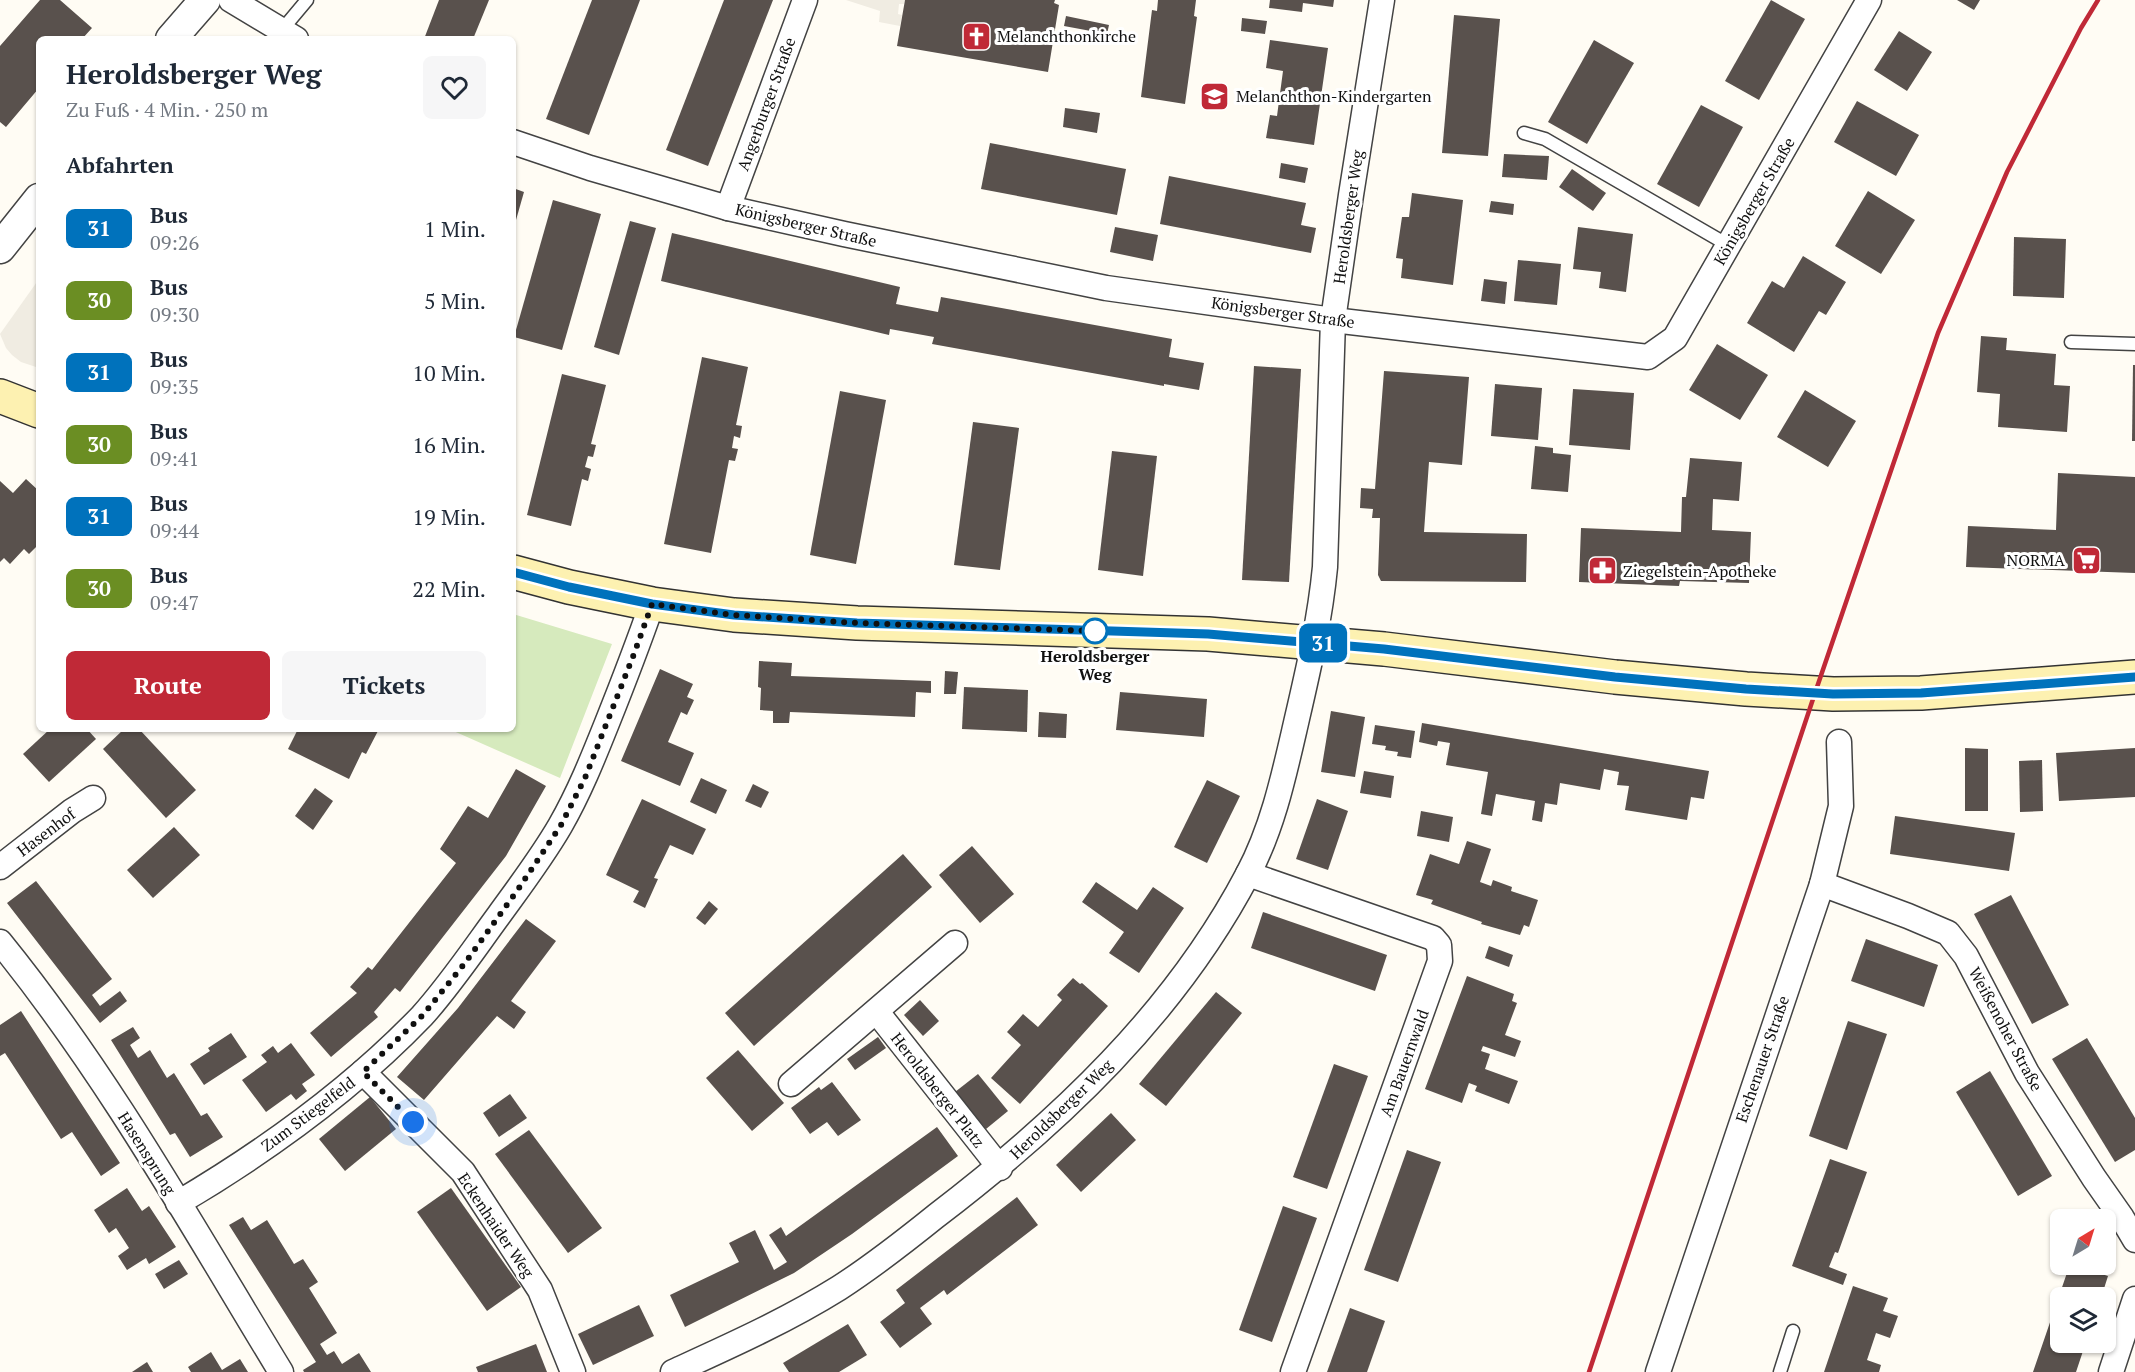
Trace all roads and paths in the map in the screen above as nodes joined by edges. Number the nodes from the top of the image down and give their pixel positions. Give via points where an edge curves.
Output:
1 (205, 0) edge
2 (231, 0) edge
3 (307, 0) edge
4 (804, 0) edge
5 (1382, 0) edge
6 (1869, 0) edge
7 (289, 35) edge
8 (174, 36) edge
9 (1524, 133) dead end
10 (516, 143) edge
11 (36, 202) edge
12 (728, 208) junction
13 (1728, 245) junction
14 (0, 248) edge
15 (1333, 320) junction
16 (2071, 342) dead end
17 (2135, 344) edge
18 (0, 396) edge
19 (36, 410) edge
20 (516, 573) edge
21 (652, 604) junction
22 (1314, 642) junction
23 (2135, 677) edge
24 (1839, 742) dead end
25 (93, 798) dead end
26 (0, 867) edge
27 (1248, 874) junction
28 (1822, 884) junction
29 (0, 942) edge
30 (955, 944) dead end
31 (877, 1012) junction
32 (363, 1072) junction
33 (791, 1084) dead end
34 (1000, 1168) junction
35 (178, 1203) junction
36 (2135, 1240) edge
37 (2135, 1299) edge
38 (1793, 1331) dead end
39 (281, 1372) edge
40 (573, 1372) edge
41 (673, 1372) edge
42 (1293, 1372) edge
43 (1658, 1372) edge
44 (1780, 1372) edge
45 (2111, 1372) edge

1 - 8 street
2 - 7 street
3 - 7 lane
4 - 12 street, Angerburger Straße
5 - 15 street, Heroldsberger Weg
6 - 13 street, Königsberger Straße
9 - 13 lane via 1545,139
10 - 12 street, Königsberger Straße
11 - 14 street
12 - 15 street, Königsberger Straße via 1106,288
13 - 15 street, Königsberger Straße via 1675,338 1648,357
15 - 22 street, Heroldsberger Weg via 1325,567
16 - 17 lane
18 - 19 main road
20 - 21 main road
21 - 22 main road via 734,615 857,623 1208,634
21 - 32 street, Zum Stiegelfeld via 585,778 561,825 465,963 423,1015
22 - 23 main road via 1615,677 1833,694 1927,693
22 - 27 street, Heroldsberger Weg via 1280,792 1270,826
24 - 28 street, Eschenauer Straße via 1842,806
25 - 26 street, Hasenhof
27 - 34 street, Heroldsberger Weg via 1193,966 1154,1016 1081,1094
27 - 42 street, Am Bauernwald via 1433,938 1439,945 1440,961
28 - 36 street, Weißenoher Straße via 1948,933 1966,956 2027,1073
28 - 43 street, Eschenauer Straße
29 - 35 street, Hasensprung via 93,1066
30 - 31 street
31 - 33 street
31 - 34 street, Heroldsberger Platz
32 - 35 street, Zum Stiegelfeld via 301,1122
32 - 40 street, Eckenhaider Weg via 463,1172 540,1290
34 - 41 street, Heroldsberger Weg via 840,1287 766,1330
35 - 39 street, Hasensprung
37 - 45 street
38 - 44 lane

